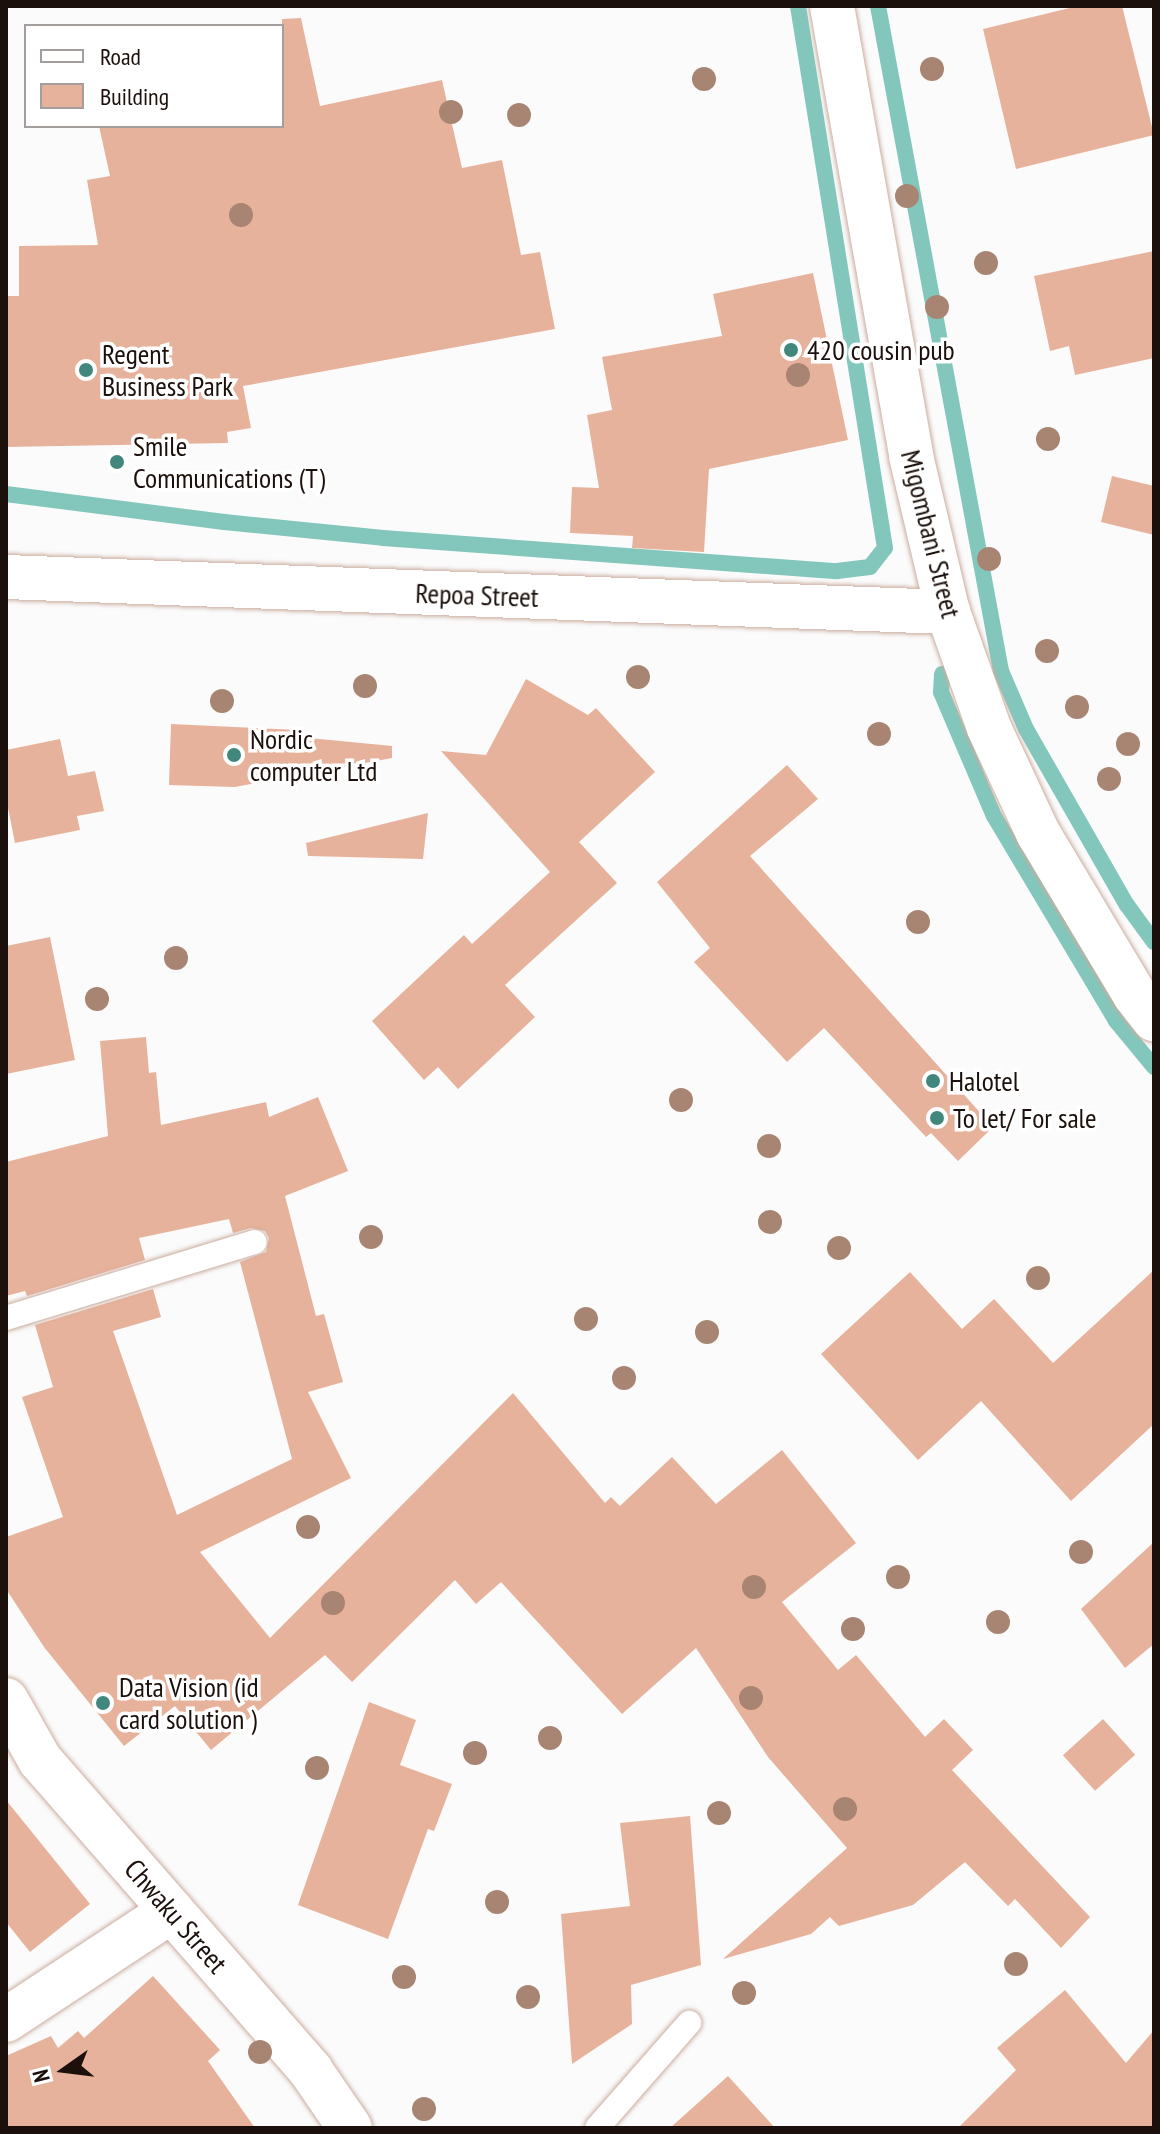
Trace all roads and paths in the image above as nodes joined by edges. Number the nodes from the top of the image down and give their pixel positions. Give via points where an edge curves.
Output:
1 (832, 6) edge
2 (6, 577) edge
3 (948, 612) junction
4 (1154, 1019) edge
5 (255, 1242) dead end
6 (6, 1318) edge
7 (6, 1700) edge
8 (171, 1911) junction
9 (6, 2020) edge
10 (689, 2023) dead end
11 (350, 2128) edge
12 (597, 2128) edge

1 - 3 main road, Migombani Street via 911,456
2 - 3 main road, Repoa Street
3 - 4 main road, Migombani Street via 989,728 1038,833
5 - 6 lane
7 - 8 main road, Chwaku Street via 40,1760
8 - 9 main road
8 - 11 main road, Chwaku Street via 311,2071
10 - 12 lane

